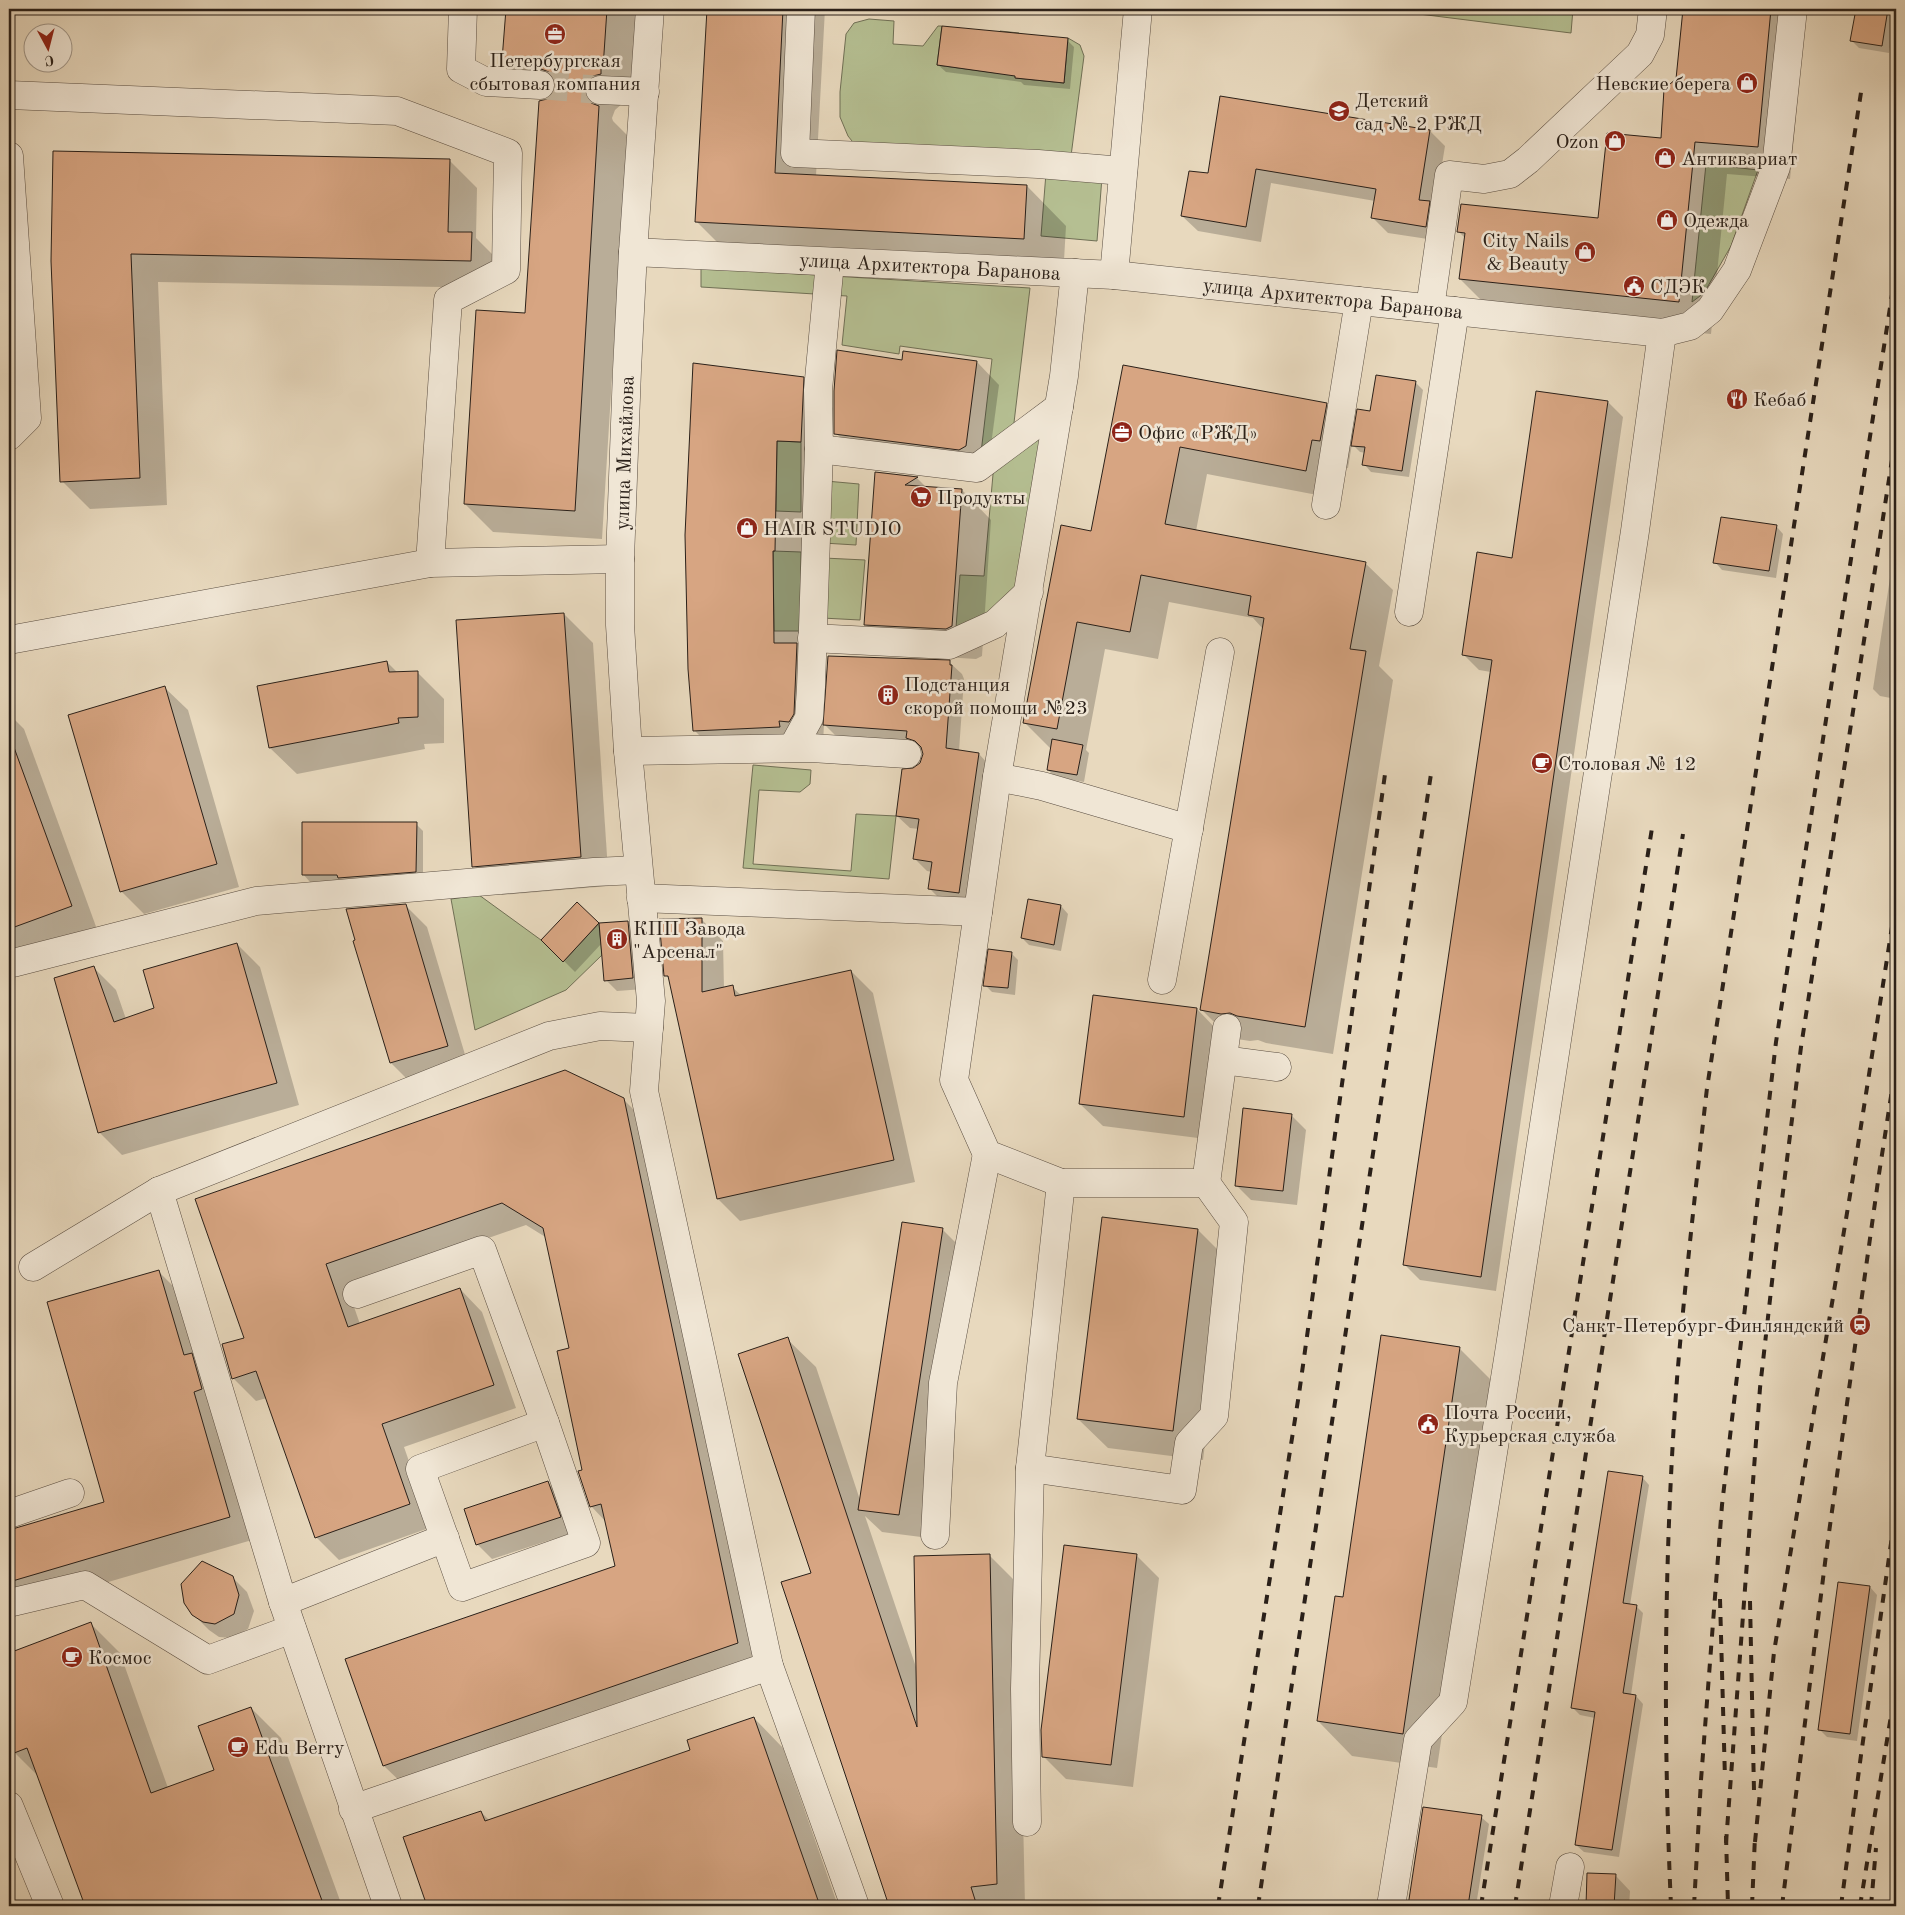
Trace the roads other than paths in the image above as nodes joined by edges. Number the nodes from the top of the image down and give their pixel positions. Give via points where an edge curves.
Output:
1 (463, 9) edge
2 (650, 9) edge
3 (801, 9) edge
4 (1138, 9) edge
5 (1653, 9) edge
6 (1793, 9) edge
7 (540, 85) tunnel mouth
8 (600, 90) tunnel mouth
9 (645, 92) junction
10 (9, 95) edge
11 (9, 156) edge
12 (1123, 172) junction
13 (633, 252) junction
14 (830, 262) junction
15 (1075, 273) junction
16 (1114, 275) junction
17 (1359, 301) junction
18 (1443, 310) junction
19 (1662, 333) junction
20 (1059, 407) junction
21 (9, 436) edge
22 (819, 449) junction
23 (1326, 505) dead end
24 (620, 559) junction
25 (430, 563) junction
26 (1029, 592) junction
27 (1409, 612) dead end
28 (812, 638) junction
29 (9, 640) edge
30 (1220, 652) dead end
31 (793, 747) junction
32 (628, 750) junction
33 (907, 754) dead end
34 (997, 777) junction
35 (1189, 829) junction
36 (638, 870) junction
37 (641, 898) junction
38 (978, 912) junction
39 (13, 963) dead end
40 (1162, 980) dead end
41 (650, 1028) junction
42 (1227, 1028) dead end
43 (1223, 1060) junction
44 (1277, 1067) dead end
45 (987, 1154) junction
46 (1061, 1183) junction
47 (1206, 1183) junction
48 (159, 1191) junction
49 (33, 1267) dead end
50 (357, 1294) dead end
51 (545, 1423) junction
52 (1030, 1468) junction
53 (70, 1493) dead end
54 (9, 1514) edge
55 (935, 1535) dead end
56 (444, 1538) junction
57 (283, 1602) junction
58 (9, 1603) edge
59 (292, 1629) junction
60 (769, 1666) junction
61 (9, 1806) edge
62 (353, 1809) junction
63 (1027, 1822) dead end
64 (1570, 1867) dead end
65 (50, 1906) edge
66 (388, 1906) edge
67 (854, 1906) edge
68 (1391, 1906) edge
69 (1563, 1906) edge

1 - 7 street via 460,69 486,82
2 - 9 street, улица Михайлова
3 - 12 street via 794,153 1038,164
4 - 12 street
5 - 18 street via 1650,35 1640,54 1528,160 1510,174 1484,179 1448,175
6 - 19 street, улица Архитектора Баранова via 1776,167 1737,270 1710,310 1690,326
8 - 9 street
9 - 13 street, улица Михайлова
10 - 25 street via 397,112 508,154 506,270 448,300
11 - 21 street via 26,418
12 - 16 street
13 - 14 street, улица Архитектора Баранова
13 - 24 street, улица Михайлова
14 - 15 street, улица Архитектора Баранова
14 - 22 street via 818,390
15 - 16 street, улица Архитектора Баранова
15 - 20 street
16 - 17 street, улица Архитектора Баранова
17 - 18 street, улица Архитектора Баранова
17 - 23 street
18 - 19 street, улица Архитектора Баранова
18 - 27 street
19 - 68 street via 1635,531 1453,1702 1418,1740
20 - 22 street via 977,468
20 - 26 street
22 - 28 street
24 - 25 street
24 - 32 street, улица Михайлова via 620,625
25 - 29 street
26 - 28 street via 996,624 949,644
26 - 34 street
28 - 31 street via 809,718
30 - 35 street
31 - 32 street
31 - 33 street
32 - 36 street, улица Михайлова
34 - 35 street via 1042,786
34 - 38 street
35 - 40 street
36 - 37 street, улица Михайлова
36 - 39 street via 256,901
37 - 38 street
37 - 41 street, улица Михайлова via 651,1001
38 - 45 street via 954,1080
41 - 48 street via 600,1026 549,1036
41 - 60 street, улица Михайлова via 644,1091
42 - 43 street
43 - 44 street
43 - 47 street
45 - 46 street
45 - 55 street via 944,1384
46 - 47 street
46 - 52 street
47 - 52 street via 1234,1222 1214,1416 1189,1443 1182,1490
48 - 49 street
48 - 57 street
50 - 51 street via 482,1250
51 - 56 street via 420,1469
51 - 56 street via 586,1544 462,1587
52 - 63 street via 1025,1689
53 - 54 street
56 - 57 street
57 - 59 street
58 - 59 street via 85,1585 208,1660
59 - 62 street
60 - 62 street
60 - 67 street, улица Михайлова
61 - 65 street
62 - 66 street
64 - 69 street

